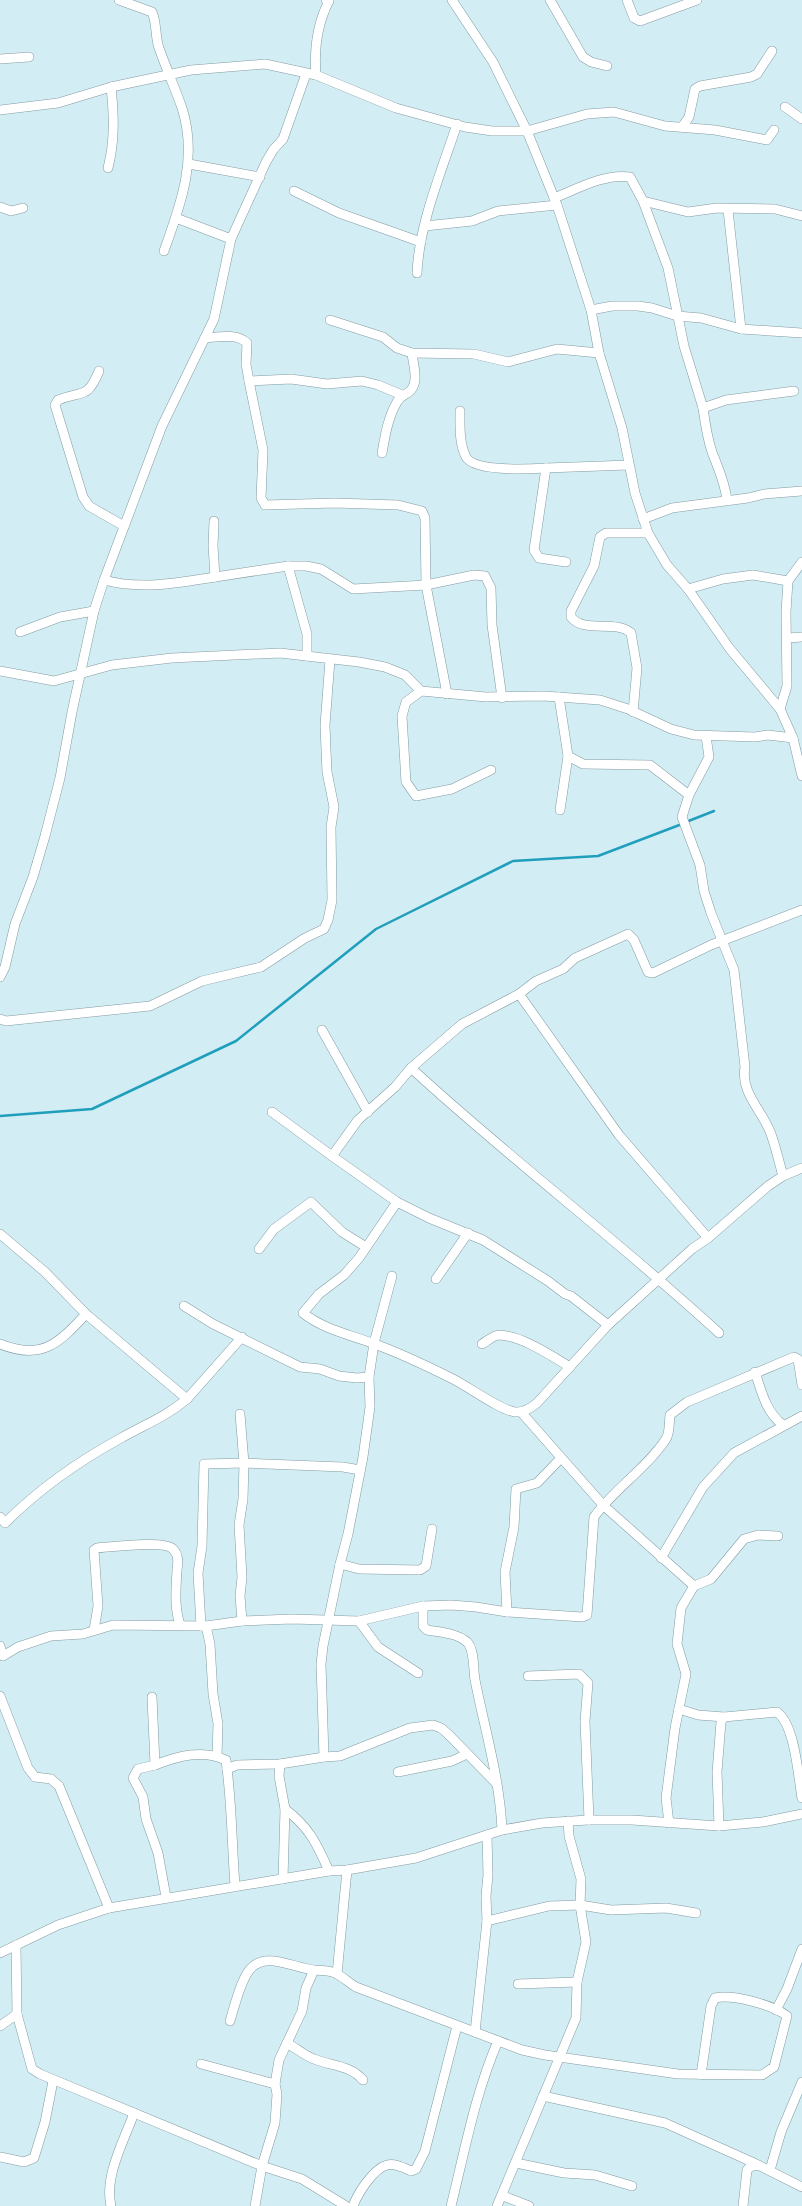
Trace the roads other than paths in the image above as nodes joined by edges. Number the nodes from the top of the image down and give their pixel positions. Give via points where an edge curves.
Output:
1 (119, 0) edge
2 (328, 0) edge
3 (550, 0) edge
4 (627, 0) edge
5 (697, 0) edge
6 (456, 1) edge
7 (772, 51) dead end
8 (29, 57) dead end
9 (0, 59) edge
10 (606, 66) dead end
11 (306, 74) junction
12 (169, 75) junction
13 (316, 75) junction
14 (111, 87) junction
15 (785, 108) dead end
16 (0, 110) edge
17 (802, 119) edge
18 (457, 124) junction
19 (682, 127) junction
20 (774, 130) dead end
21 (527, 131) junction
22 (189, 164) junction
23 (108, 168) dead end
24 (260, 176) junction
25 (294, 191) dead end
26 (555, 201) junction
27 (642, 201) junction
28 (0, 207) edge
29 (23, 208) dead end
30 (728, 210) junction
31 (802, 216) edge
32 (176, 218) junction
33 (425, 226) junction
34 (231, 239) junction
35 (421, 242) junction
36 (164, 251) dead end
37 (417, 273) dead end
38 (591, 310) junction
39 (677, 316) junction
40 (330, 320) dead end
41 (741, 329) junction
42 (802, 333) edge
43 (205, 338) junction
44 (412, 353) junction
45 (600, 353) junction
46 (99, 371) dead end
47 (249, 381) junction
48 (794, 391) dead end
49 (402, 395) junction
50 (703, 408) junction
51 (460, 411) dead end
52 (382, 453) dead end
53 (628, 465) junction
54 (546, 468) junction
55 (802, 491) edge
56 (727, 500) junction
57 (643, 518) junction
58 (214, 521) dead end
59 (124, 526) junction
60 (648, 533) junction
61 (566, 562) dead end
62 (802, 562) edge
63 (288, 566) junction
64 (215, 577) junction
65 (104, 580) junction
66 (788, 581) junction
67 (426, 585) junction
68 (688, 589) junction
69 (94, 611) junction
70 (20, 632) dead end
71 (802, 637) edge
72 (788, 638) junction
73 (307, 656) junction
74 (330, 660) junction
75 (0, 671) edge
76 (81, 674) junction
77 (421, 691) junction
78 (447, 694) junction
79 (559, 697) junction
80 (502, 698) junction
81 (780, 709) junction
82 (634, 712) junction
83 (789, 727) junction
84 (706, 736) junction
85 (768, 736) junction
86 (793, 738) junction
87 (802, 747) edge
88 (568, 756) junction
89 (797, 757) junction
90 (491, 770) dead end
91 (802, 776) edge
92 (689, 795) junction
93 (560, 810) dead end
94 (802, 910) edge
95 (722, 940) junction
96 (0, 977) edge
97 (519, 994) junction
98 (0, 1020) edge
99 (322, 1030) dead end
100 (411, 1068) junction
101 (272, 1112) dead end
102 (368, 1112) junction
103 (332, 1156) junction
104 (802, 1168) edge
105 (782, 1176) junction
106 (396, 1202) junction
107 (468, 1233) junction
108 (0, 1234) edge
109 (708, 1238) junction
110 (366, 1247) junction
111 (259, 1249) dead end
112 (392, 1276) dead end
113 (660, 1278) junction
114 (436, 1279) dead end
115 (184, 1306) dead end
116 (86, 1314) junction
117 (608, 1325) junction
118 (719, 1333) dead end
119 (242, 1337) junction
120 (374, 1343) junction
121 (0, 1344) edge
122 (482, 1344) dead end
123 (570, 1367) junction
124 (755, 1372) junction
125 (368, 1377) junction
126 (802, 1385) edge
127 (187, 1399) junction
128 (521, 1412) junction
129 (240, 1414) dead end
130 (802, 1416) edge
131 (783, 1425) junction
132 (561, 1458) junction
133 (244, 1463) junction
134 (360, 1470) junction
135 (603, 1505) junction
136 (2, 1523) edge
137 (432, 1529) dead end
138 (778, 1536) dead end
139 (661, 1558) junction
140 (340, 1564) junction
141 (694, 1586) junction
142 (423, 1606) junction
143 (507, 1612) junction
144 (327, 1620) junction
145 (242, 1621) junction
146 (359, 1621) junction
147 (180, 1625) junction
148 (204, 1626) junction
149 (94, 1630) junction
150 (1, 1653) edge
151 (418, 1673) dead end
152 (528, 1676) dead end
153 (0, 1696) edge
154 (152, 1697) dead end
155 (680, 1709) junction
156 (724, 1717) junction
157 (468, 1754) junction
158 (217, 1756) junction
159 (324, 1757) junction
160 (280, 1764) junction
161 (156, 1765) junction
162 (227, 1769) junction
163 (398, 1772) dead end
164 (496, 1783) junction
165 (802, 1798) edge
166 (285, 1809) junction
167 (802, 1814) edge
168 (589, 1820) junction
169 (568, 1821) junction
170 (669, 1823) junction
171 (719, 1826) junction
172 (502, 1830) junction
173 (487, 1835) junction
174 (346, 1870) junction
175 (329, 1871) junction
176 (283, 1879) junction
177 (235, 1886) junction
178 (166, 1897) junction
179 (580, 1905) junction
180 (108, 1908) junction
181 (696, 1913) dead end
182 (487, 1921) junction
183 (16, 1944) junction
184 (802, 1949) edge
185 (0, 1953) edge
186 (314, 1970) junction
187 (337, 1974) junction
188 (577, 1982) junction
189 (518, 1984) dead end
190 (776, 2010) junction
191 (17, 2014) junction
192 (230, 2021) dead end
193 (0, 2026) edge
194 (457, 2026) junction
195 (475, 2032) junction
196 (498, 2041) junction
197 (288, 2042) junction
198 (558, 2057) junction
199 (201, 2064) dead end
200 (701, 2075) junction
201 (363, 2080) dead end
202 (53, 2081) junction
203 (802, 2082) edge
204 (275, 2084) junction
205 (543, 2096) junction
206 (134, 2114) junction
207 (0, 2157) edge
208 (516, 2162) junction
209 (758, 2165) junction
210 (262, 2166) junction
211 (770, 2170) junction
212 (632, 2186) dead end
213 (802, 2187) edge
214 (503, 2196) junction
215 (111, 2206) edge
216 (255, 2206) edge
217 (346, 2206) edge
218 (353, 2206) edge
219 (451, 2206) edge
220 (497, 2206) edge
221 (529, 2206) edge
222 (743, 2206) edge

1 - 12 street via 152,12 158,46
2 - 13 street via 315,45
3 - 10 street via 583,57
4 - 5 street via 634,18 640,20
6 - 21 street via 493,62
7 - 19 street via 757,74 751,77 695,89 688,117
8 - 9 street
11 - 12 street via 265,64 191,70
11 - 13 street
11 - 24 street via 283,139 273,150
12 - 14 street
12 - 22 street via 182,109
13 - 18 street via 396,108
14 - 16 street via 58,103
14 - 23 street via 114,138
15 - 17 street
18 - 21 street via 492,131
18 - 33 street
19 - 20 street via 746,135 763,140 767,140
19 - 21 street via 665,126 614,112 598,112
21 - 26 street
22 - 24 street
22 - 32 street via 187,183
24 - 34 street
25 - 35 street via 339,213
26 - 27 street via 599,181 624,176 630,177
26 - 33 street via 498,211 472,221
26 - 38 street
27 - 30 street via 688,212 716,208
27 - 39 street via 668,268
28 - 29 street via 11,211
30 - 31 street via 774,209
30 - 41 street
32 - 34 street
32 - 36 street
33 - 35 street
34 - 43 street via 214,319
35 - 37 street
38 - 39 street via 612,306 638,306
38 - 45 street
39 - 41 street via 701,318
39 - 50 street
40 - 44 street via 383,337 397,348
41 - 42 street
43 - 47 street via 243,339 247,343 246,364
43 - 59 street via 162,426
44 - 45 street via 474,354 508,362 557,350
44 - 49 street via 415,382 411,390
45 - 53 street via 622,428
46 - 59 street via 88,392 58,400 55,405 83,497 89,506
47 - 49 street via 291,379 326,384 362,381
47 - 67 street via 263,450 261,498 265,505 398,505 422,511 425,518
48 - 50 street via 726,400
49 - 52 street via 386,428
50 - 56 street via 708,436 723,478
51 - 54 street via 462,446 466,458 474,464 518,470
53 - 54 street
53 - 57 street
54 - 61 street via 534,550 539,558
55 - 56 street via 784,491
56 - 57 street via 672,508
57 - 60 street
58 - 64 street
59 - 65 street
60 - 68 street via 667,565
60 - 82 street via 606,533 600,537 594,566 571,612 571,617 580,624 622,628 630,633 637,668
62 - 66 street
63 - 64 street
63 - 67 street via 321,569 353,589
63 - 73 street via 307,634
64 - 65 street via 164,585 120,585
65 - 69 street
66 - 68 street via 753,575 723,579
66 - 72 street
67 - 78 street
67 - 80 street via 480,574 488,580 491,588 492,625
68 - 81 street via 730,649
69 - 70 street via 60,617
69 - 76 street
71 - 72 street
72 - 81 street via 785,665 787,686
73 - 74 street
73 - 76 street via 254,653 172,658 112,666
74 - 77 street via 358,662 400,672
74 - 98 street via 326,744 327,772 334,807 331,827 332,900 324,929 260,967 202,981 150,1006
75 - 76 street via 54,681
76 - 96 street via 60,778 45,836
77 - 78 street
77 - 90 street via 406,702 402,716 406,782 416,796 452,789
78 - 80 street
79 - 80 street
79 - 82 street via 600,700
79 - 88 street
81 - 83 street
82 - 84 street via 684,733
83 - 85 street
83 - 86 street
84 - 85 street
84 - 92 street via 709,756
85 - 86 street
86 - 89 street
87 - 89 street
88 - 92 street via 583,764 650,766
88 - 93 street
89 - 91 street
92 - 95 street via 682,817 700,865 709,905
94 - 95 street
95 - 97 street via 653,973 648,972 634,940 628,934 575,958 563,969 536,981
95 - 105 street via 734,970 745,1086 771,1134
97 - 100 street via 462,1024
97 - 109 street via 619,1135
99 - 102 street
100 - 102 street
100 - 113 street via 519,1164
101 - 103 street
102 - 103 street via 358,1120
103 - 106 street
104 - 105 street
105 - 109 street
106 - 107 street
106 - 110 street
107 - 114 street
107 - 117 street via 571,1296
108 - 116 street via 45,1272
109 - 113 street
110 - 111 street via 342,1232 311,1202 274,1229
110 - 120 street via 344,1276 319,1294 303,1313 320,1325
112 - 120 street
113 - 117 street
113 - 118 street
115 - 119 street via 213,1324
116 - 121 street via 66,1336 41,1351 23,1350
116 - 127 street
117 - 123 street
119 - 125 street via 300,1366 339,1376
119 - 127 street
120 - 125 street
120 - 128 street via 429,1366 504,1407
122 - 123 street via 497,1335 509,1337 538,1348
123 - 128 street via 537,1403
124 - 126 street via 794,1356 798,1359
124 - 131 street via 772,1417
124 - 135 street via 687,1402 670,1415 667,1438 628,1482
125 - 134 street via 370,1407
127 - 136 street via 173,1412 92,1455 36,1493
128 - 132 street
129 - 133 street
130 - 131 street
131 - 139 street via 734,1452 703,1486
132 - 135 street
132 - 143 street via 537,1483 516,1489 514,1527 506,1572
133 - 134 street
133 - 145 street via 239,1525
133 - 148 street via 204,1464 202,1546 198,1573
134 - 140 street
135 - 139 street
135 - 143 street via 594,1517 587,1615 582,1617
137 - 140 street via 426,1566 420,1570 359,1569
138 - 141 street via 758,1535 744,1539 712,1579
139 - 141 street
140 - 144 street
141 - 155 street via 681,1608 677,1644 686,1674
142 - 143 street via 476,1607
142 - 146 street
142 - 164 street via 423,1626 426,1630 458,1636 468,1643 471,1649 474,1676
144 - 145 street
144 - 146 street
144 - 159 street via 321,1664
145 - 148 street
146 - 151 street via 378,1647
147 - 148 street
147 - 149 street via 113,1625
147 - 149 street via 175,1597 178,1556 173,1549 168,1546 151,1545 97,1548 94,1550 98,1606
148 - 158 street via 210,1644 218,1724
149 - 150 street via 83,1634 51,1636
152 - 168 street via 579,1674 588,1683 585,1721
153 - 180 street via 28,1768 35,1777 51,1779 59,1786
154 - 161 street
155 - 156 street via 698,1715
155 - 170 street via 666,1798
156 - 165 street via 777,1712 784,1717 789,1729
156 - 171 street via 721,1722 717,1772
157 - 159 street via 441,1728 432,1725 410,1728 340,1756
157 - 163 street via 452,1761
157 - 164 street
158 - 161 street via 179,1756
158 - 162 street via 226,1760
159 - 160 street
160 - 162 street via 237,1764
160 - 166 street via 279,1776
161 - 178 street via 138,1769 133,1778 143,1797 146,1819 158,1853
162 - 177 street
164 - 172 street
166 - 175 street via 303,1824 316,1843
166 - 176 street
167 - 171 street via 762,1822
168 - 169 street
168 - 170 street
169 - 172 street
169 - 179 street via 569,1836 580,1879
170 - 171 street
172 - 173 street
173 - 174 street via 416,1858
173 - 182 street
174 - 175 street
174 - 187 street
175 - 176 street
176 - 177 street
177 - 178 street
178 - 180 street
179 - 181 street via 611,1910 666,1908
179 - 182 street via 549,1906
179 - 188 street via 586,1942
180 - 183 street via 58,1925
182 - 195 street
183 - 185 street
183 - 191 street
184 - 190 street
186 - 187 street
186 - 192 street via 285,1962 263,1961 254,1965 247,1972
186 - 197 street via 306,1988 302,2011
187 - 194 street via 356,1987
188 - 189 street
188 - 198 street via 576,2018 566,2045
190 - 200 street via 787,2016 774,2067 762,2076
190 - 200 street via 738,1997 715,1998 711,2006
191 - 193 street
191 - 202 street via 32,2068
194 - 195 street
194 - 218 street via 425,2150 416,2169 411,2171 397,2165 379,2169 359,2191
195 - 196 street
196 - 198 street via 522,2050
196 - 219 street via 485,2070 477,2098
197 - 201 street via 314,2059 337,2064 358,2074
197 - 204 street via 280,2060
198 - 200 street
198 - 205 street
199 - 204 street
202 - 206 street
202 - 207 street via 45,2122 34,2158 24,2162
203 - 211 street via 781,2132
204 - 210 street via 275,2123
205 - 208 street
205 - 209 street via 665,2123
206 - 210 street
206 - 215 street via 113,2171 109,2194
208 - 212 street via 564,2173 595,2175
208 - 214 street
209 - 211 street
209 - 222 street via 747,2170
210 - 216 street
210 - 217 street via 302,2179
211 - 213 street
214 - 220 street
214 - 221 street

